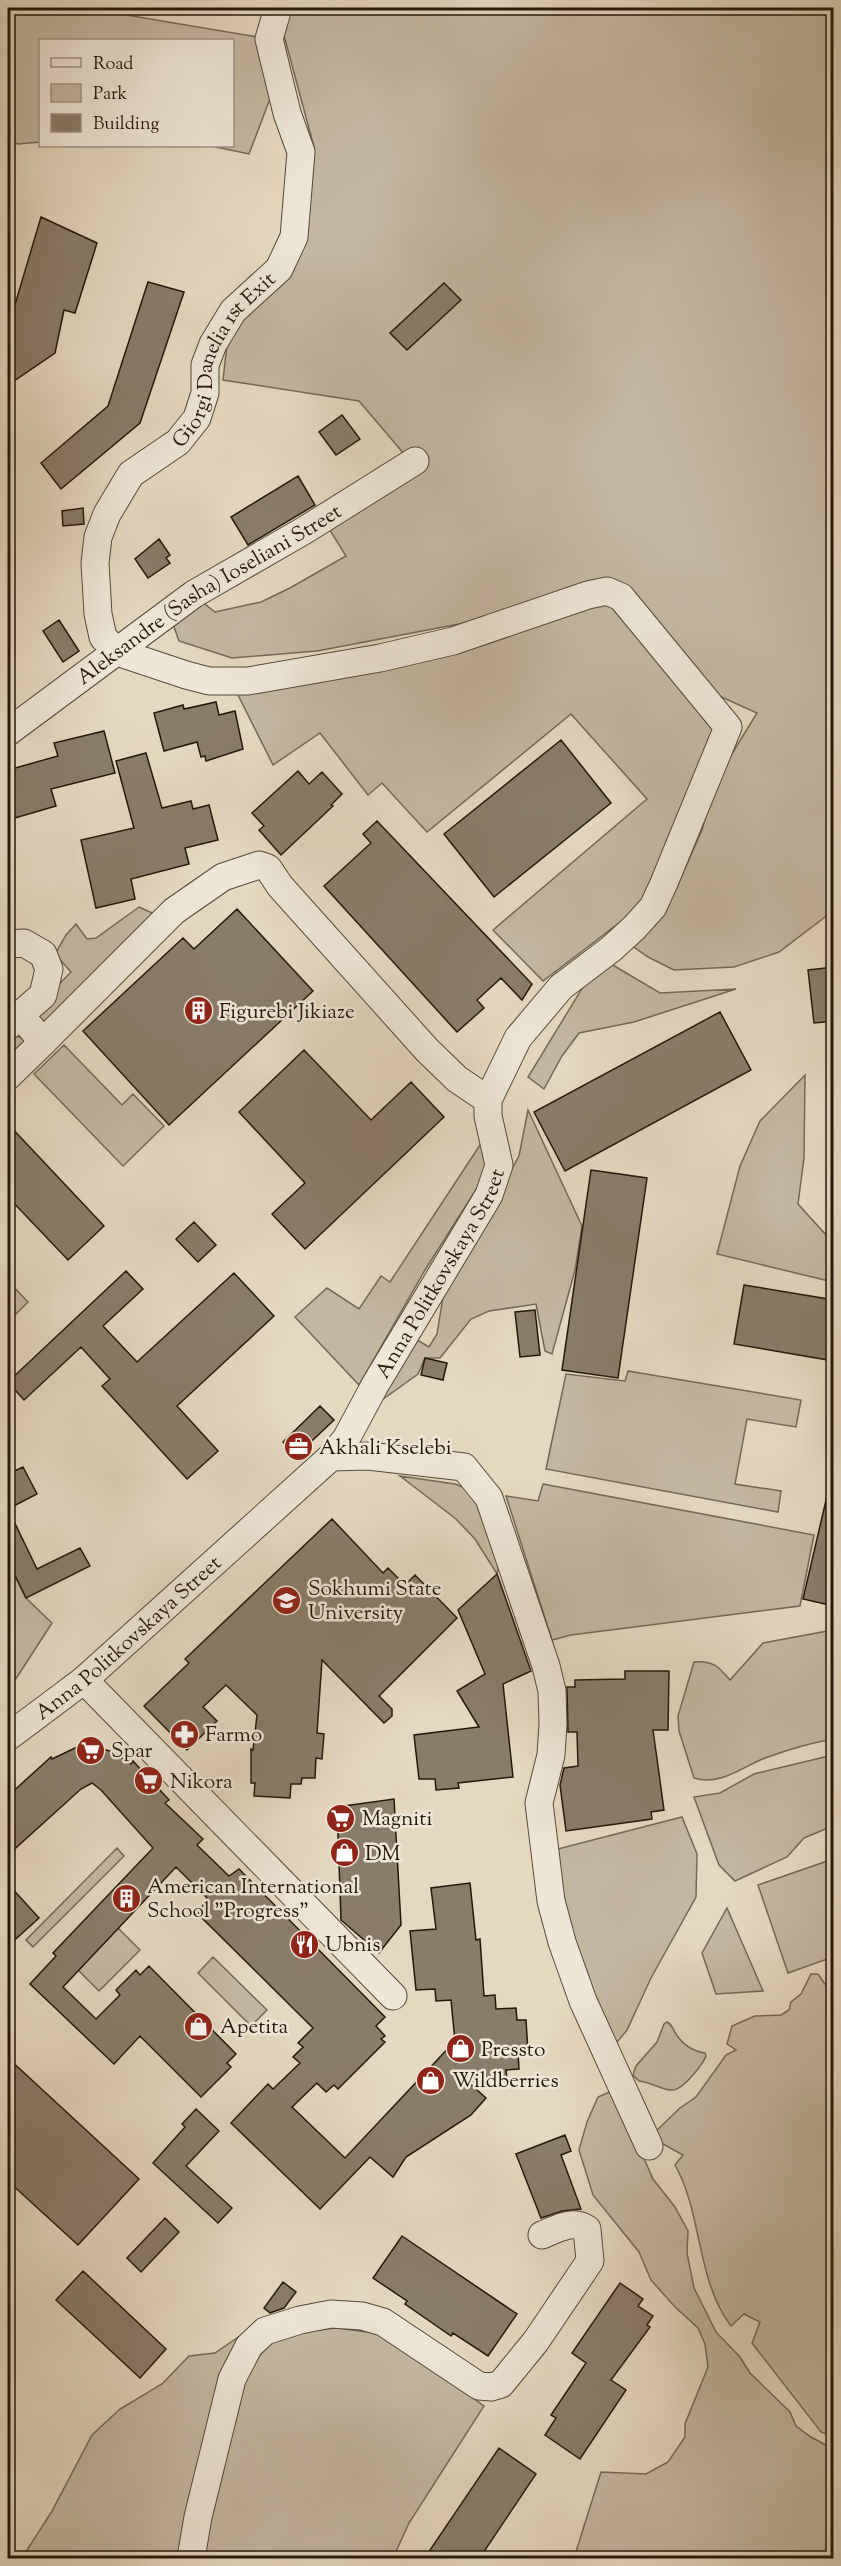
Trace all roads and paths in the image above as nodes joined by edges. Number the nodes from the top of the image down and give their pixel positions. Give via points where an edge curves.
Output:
1 (278, 8) edge
2 (415, 461) dead end
3 (117, 652) junction
4 (8, 732) edge
5 (8, 944) edge
6 (14, 1021) edge
7 (43, 1042) junction
8 (8, 1076) edge
9 (488, 1100) junction
10 (338, 1448) junction
11 (84, 1680) junction
12 (8, 1737) edge
13 (393, 1996) dead end
14 (649, 2146) dead end
15 (542, 2235) dead end
16 (190, 2559) edge

1 - 3 street, Giorgi Danelia 1st Exit via 269,39 301,152 294,237 279,269 233,311 213,344 205,365 205,393 197,418 178,442 131,474 107,514 98,537 95,563 98,614 103,637
2 - 3 street, Aleksandre (Sasha) Ioseliani Street via 194,594
3 - 4 street, Aleksandre (Sasha) Ioseliani Street
3 - 9 street via 209,681 248,681 453,641 588,595 607,591 621,597 728,727 653,907 611,949 556,992 518,1038
5 - 6 street via 24,943 43,954 49,969 43,995
6 - 7 street
7 - 8 street
7 - 9 street via 174,911 223,877 259,865 268,868 427,1050
9 - 10 street, Anna Politkovskaya Street via 499,1165 489,1195
10 - 11 street, Anna Politkovskaya Street
10 - 14 street via 368,1456 464,1467 489,1498 552,1691 551,1755 539,1803 551,1901 583,2001
11 - 12 street, Anna Politkovskaya Street
11 - 13 street
15 - 16 street via 581,2225 590,2239 590,2260 536,2341 501,2384 480,2386 383,2322 362,2316 331,2314 265,2331 249,2346 232,2379

